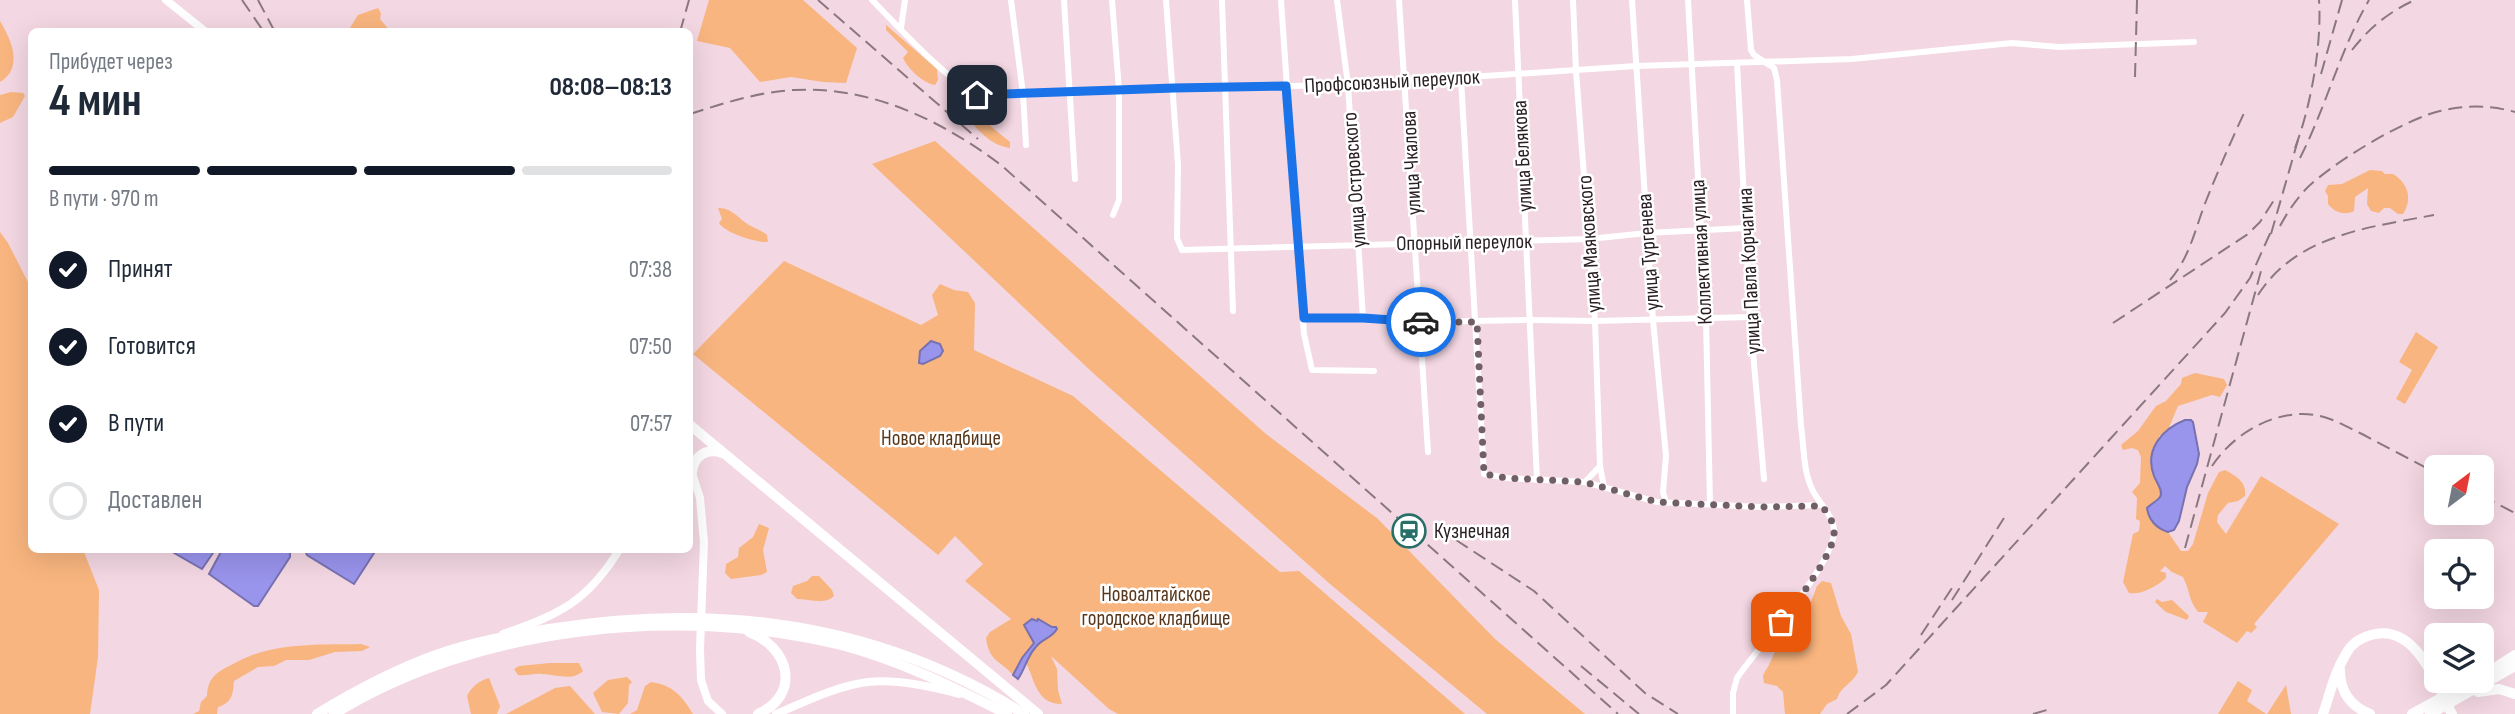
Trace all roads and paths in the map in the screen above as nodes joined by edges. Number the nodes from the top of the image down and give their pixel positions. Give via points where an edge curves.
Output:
1 (166, 0) edge
2 (872, 0) edge
3 (905, 0) edge
4 (1012, 0) edge
5 (1064, 0) edge
6 (1112, 0) edge
7 (1167, 0) edge
8 (1222, 0) edge
9 (1281, 0) edge
10 (1336, 0) edge
11 (1399, 0) edge
12 (1515, 0) edge
13 (1573, 0) edge
14 (1632, 0) edge
15 (1688, 0) edge
16 (1747, 0) edge
17 (201, 28) edge
18 (901, 28) junction
19 (2194, 42) dead end
20 (1769, 62) junction
21 (1737, 63) junction
22 (1691, 65) junction
23 (1636, 66) junction
24 (1576, 71) junction
25 (1518, 75) junction
26 (1461, 79) junction
27 (1406, 82) junction
28 (1348, 85) junction
29 (1226, 86) junction
30 (1286, 86) junction
31 (1174, 88) junction
32 (1119, 90) junction
33 (1071, 92) junction
34 (1023, 93) junction
35 (1026, 145) dead end
36 (1075, 179) dead end
37 (1113, 215) dead end
38 (1746, 228) junction
39 (1700, 230) junction
40 (1647, 233) junction
41 (1589, 239) junction
42 (1526, 241) junction
43 (1472, 243) junction
44 (1359, 244) junction
45 (1415, 244) junction
46 (1298, 246) junction
47 (1232, 250) junction
48 (1233, 311) dead end
49 (1750, 317) junction
50 (1304, 318) junction
51 (1363, 318) junction
52 (1706, 319) junction
53 (1530, 320) junction
54 (1653, 320) junction
55 (1595, 321) junction
56 (1421, 322) junction
57 (1477, 322) junction
58 (1374, 371) dead end
59 (693, 427) edge
60 (1428, 452) dead end
61 (729, 457) junction
62 (693, 465) edge
63 (1600, 466) junction
64 (693, 475) edge
65 (1764, 479) dead end
66 (1537, 480) junction
67 (1584, 482) junction
68 (1604, 487) junction
69 (1666, 502) junction
70 (1710, 505) junction
71 (1822, 506) junction
72 (617, 553) edge
73 (735, 627) junction
74 (470, 645) junction
75 (2515, 655) edge
76 (2343, 659) junction
77 (2515, 666) edge
78 (2494, 668) edge
79 (2455, 693) edge
80 (2515, 694) edge
81 (978, 699) junction
82 (2458, 699) junction
83 (2431, 709) edge
84 (317, 714) edge
85 (334, 714) edge
86 (722, 714) edge
87 (758, 714) edge
88 (776, 714) edge
89 (1007, 714) edge
90 (1024, 714) edge
91 (1038, 714) edge
92 (1733, 714) edge
93 (2323, 714) edge
94 (2370, 714) edge
95 (2401, 714) edge
96 (2412, 714) edge
97 (2452, 714) edge

1 - 17 main road
2 - 18 street
3 - 18 street
4 - 34 street
5 - 33 street
6 - 32 street
7 - 31 street
8 - 29 street
9 - 30 street
10 - 28 street, улица Островского
11 - 27 street, улица Чкалова
12 - 25 street, улица Белякова
13 - 24 street, улица Маяковского
14 - 23 street, улица Тургенева
15 - 22 street, Коллективная улица
16 - 20 street via 1754,55
18 - 34 street, Профсоюзный переулок via 973,94
19 - 20 street, Профсоюзный переулок via 2059,47 2012,43
20 - 21 street, Профсоюзный переулок
20 - 71 street via 1777,80 1801,426 1807,470
21 - 22 street, Профсоюзный переулок
21 - 38 street, улица Павла Корчагина
22 - 23 street, Профсоюзный переулок
22 - 39 street, Коллективная улица
23 - 24 street, Профсоюзный переулок
23 - 40 street, улица Тургенева
24 - 25 street, Профсоюзный переулок
24 - 41 street, улица Маяковского
25 - 26 street, Профсоюзный переулок
25 - 42 street, улица Белякова
26 - 27 street, Профсоюзный переулок
26 - 43 street
27 - 28 street, Профсоюзный переулок
27 - 45 street, улица Чкалова
28 - 30 street, Профсоюзный переулок
28 - 44 street, улица Островского
29 - 30 street, Профсоюзный переулок
29 - 31 street, Профсоюзный переулок
29 - 47 street
30 - 46 street
31 - 32 street, Профсоюзный переулок
31 - 47 street, Опорный переулок via 1177,238 1182,250
32 - 33 street, Профсоюзный переулок
32 - 37 street via 1119,200
33 - 34 street, Профсоюзный переулок
33 - 36 street
34 - 35 street
38 - 39 street, Опорный переулок
38 - 49 street, улица Павла Корчагина
39 - 40 street, Опорный переулок
39 - 52 street, Коллективная улица
40 - 41 street, Опорный переулок
40 - 54 street, улица Тургенева
41 - 42 street, Опорный переулок
41 - 55 street, улица Маяковского
42 - 43 street, Опорный переулок
42 - 53 street, улица Белякова
43 - 45 street, Опорный переулок
43 - 57 street
44 - 45 street, Опорный переулок
44 - 46 street, Опорный переулок
44 - 51 street, улица Островского
45 - 56 street, улица Чкалова
46 - 47 street, Опорный переулок
46 - 50 street
47 - 48 street
49 - 52 street
49 - 65 street, улица Павла Корчагина
50 - 51 street
50 - 58 street via 1312,370
51 - 56 street
52 - 54 street
52 - 70 street, Коллективная улица
53 - 55 street
53 - 57 street
53 - 66 street, улица Белякова
54 - 55 street
54 - 69 street, улица Тургенева
55 - 63 street, улица Маяковского
56 - 57 street
56 - 60 street, улица Чкалова
57 - 66 street via 1484,474
59 - 61 highway
61 - 62 highway via 715,451 700,454
61 - 91 highway
63 - 67 street
63 - 68 street, улица Маяковского
64 - 86 main road via 704,526 699,669 708,701
66 - 67 street
67 - 68 street
68 - 69 street
69 - 70 street
70 - 71 street
71 - 92 street via 1834,529 1833,542 1800,597 1737,678
72 - 74 main road via 600,577 563,610
73 - 81 highway via 867,653
73 - 85 highway via 611,629 472,653 404,677
73 - 87 highway via 771,645 785,667 778,700
74 - 84 highway via 401,669
74 - 90 highway via 624,619 736,618 870,645 943,673
75 - 78 highway
76 - 93 highway
76 - 94 highway via 2342,688 2353,704
76 - 97 highway via 2362,638 2391,634 2418,653
77 - 82 highway
79 - 83 highway
80 - 82 highway via 2488,689
81 - 88 main road via 877,681 851,685
81 - 89 highway
82 - 83 highway
83 - 95 highway
83 - 96 highway

